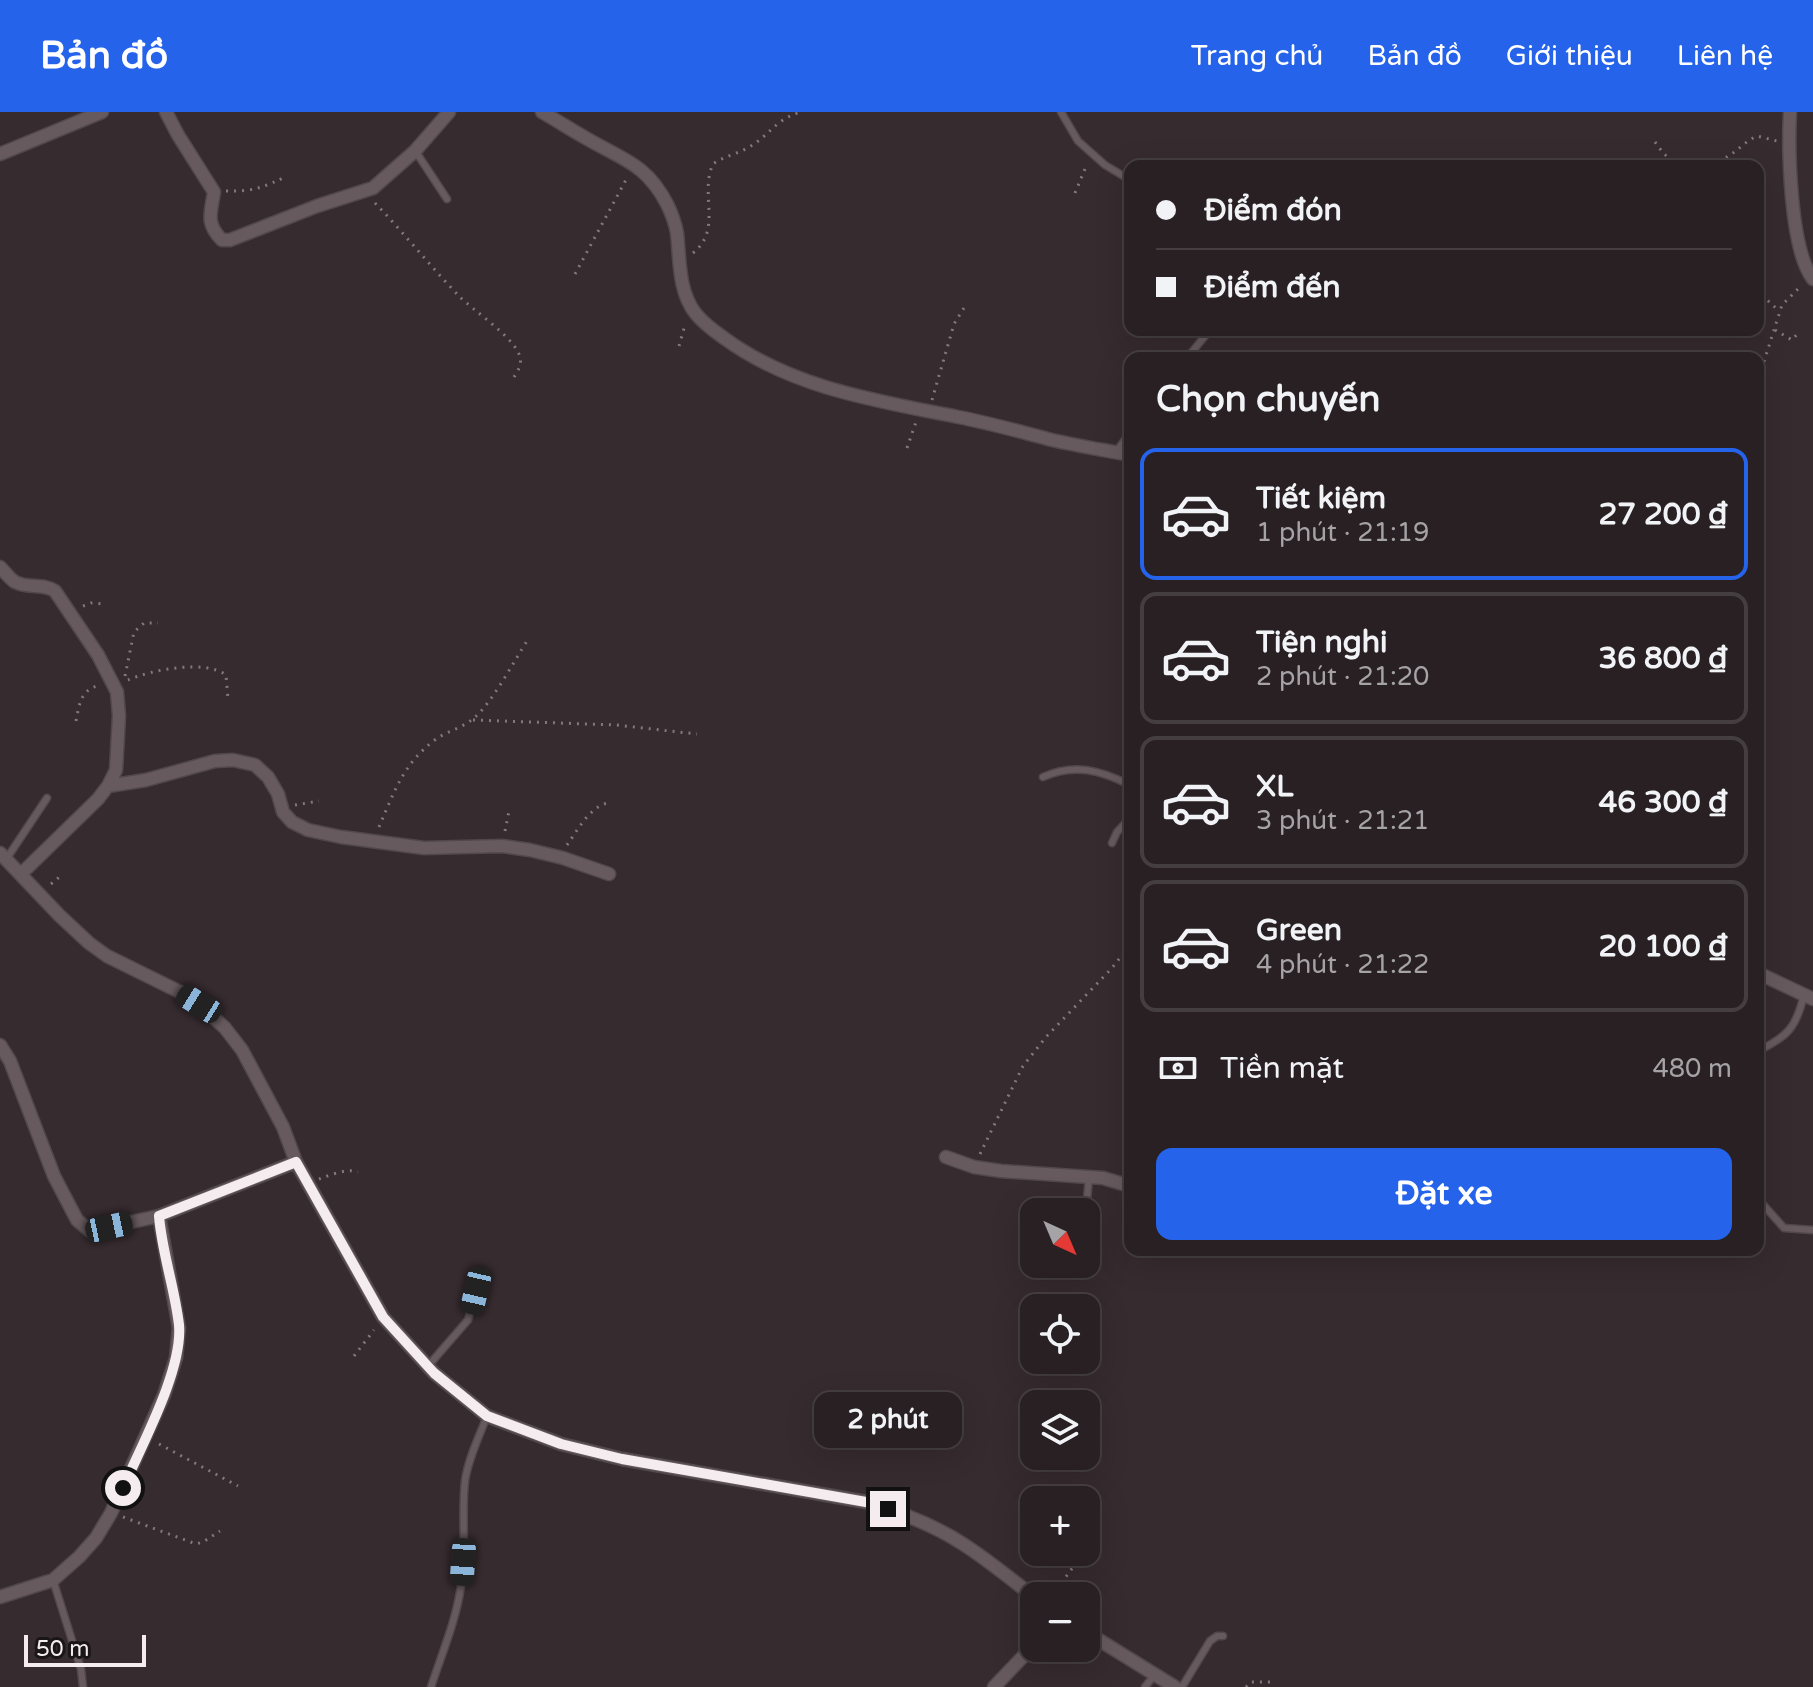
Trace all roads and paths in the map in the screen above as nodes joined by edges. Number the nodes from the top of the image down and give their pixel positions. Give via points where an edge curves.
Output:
1 (102, 112) edge
2 (166, 112) edge
3 (449, 112) edge
4 (542, 112) edge
5 (1061, 112) edge
6 (1790, 112) edge
7 (798, 113) edge
8 (1655, 142) dead end
9 (1788, 145) junction
10 (415, 151) junction
11 (1091, 153) junction
12 (0, 154) edge
13 (1673, 160) edge
14 (1719, 160) edge
15 (634, 164) junction
16 (287, 176) dead end
17 (1124, 176) edge
18 (213, 190) junction
19 (364, 192) junction
20 (1075, 193) dead end
21 (447, 199) dead end
22 (679, 259) junction
23 (575, 274) dead end
24 (1812, 278) edge
25 (1764, 296) edge
26 (967, 303) dead end
27 (691, 306) junction
28 (1779, 311) junction
29 (1774, 330) junction
30 (1800, 331) dead end
31 (1205, 336) edge
32 (679, 346) dead end
33 (1192, 352) edge
34 (1764, 361) edge
35 (512, 380) dead end
36 (923, 411) junction
37 (1124, 441) edge
38 (907, 448) dead end
39 (1116, 452) junction
40 (1124, 454) edge
41 (0, 567) edge
42 (103, 604) dead end
43 (72, 615) junction
44 (158, 623) dead end
45 (527, 641) dead end
46 (114, 685) junction
47 (228, 699) dead end
48 (473, 720) junction
49 (76, 721) dead end
50 (697, 734) dead end
51 (1043, 777) dead end
52 (1124, 782) edge
53 (108, 786) junction
54 (47, 798) dead end
55 (319, 801) dead end
56 (608, 803) dead end
57 (281, 807) junction
58 (509, 811) dead end
59 (1124, 824) edge
60 (373, 841) junction
61 (1112, 843) dead end
62 (502, 846) junction
63 (3, 856) edge
64 (559, 857) junction
65 (21, 874) junction
66 (63, 874) dead end
67 (609, 874) dead end
68 (39, 894) junction
69 (1124, 953) edge
70 (1764, 976) edge
71 (1808, 997) edge
72 (0, 1045) edge
73 (1764, 1048) edge
74 (946, 1157) dead end
75 (296, 1162) junction
76 (974, 1167) junction
77 (358, 1172) dead end
78 (1089, 1177) junction
79 (307, 1182) junction
80 (1124, 1184) edge
81 (1087, 1198) edge
82 (1764, 1206) edge
83 (159, 1216) junction
84 (1813, 1230) edge
85 (476, 1291) dead end
86 (383, 1317) junction
87 (354, 1356) dead end
88 (428, 1366) junction
89 (487, 1416) junction
90 (145, 1436) junction
91 (238, 1486) dead end
92 (111, 1513) junction
93 (220, 1531) dead end
94 (53, 1580) junction
95 (1020, 1587) edge
96 (0, 1597) edge
97 (1223, 1636) dead end
98 (1100, 1641) edge
99 (1020, 1660) edge
100 (1155, 1674) junction
101 (1272, 1682) dead end
102 (83, 1687) edge
103 (431, 1687) edge
104 (994, 1687) edge
105 (1145, 1687) edge
106 (1175, 1687) edge
107 (1182, 1687) edge
108 (1246, 1687) edge

1 - 12 street
2 - 18 street
3 - 10 street
4 - 15 street
5 - 11 lane
6 - 9 street
7 - 22 path via 779,121 747,149 713,164 706,238
8 - 13 path
9 - 14 path via 1757,136
9 - 24 street via 1798,246
10 - 19 street
10 - 21 lane
11 - 17 lane
11 - 20 path
15 - 22 street via 649,176 673,216
15 - 23 path
16 - 18 path via 257,190
18 - 19 street via 209,218 222,240
19 - 35 path via 517,350 521,361
22 - 27 street
24 - 28 path
25 - 28 path
26 - 36 path via 954,324 937,386
27 - 32 path
27 - 36 street via 710,328 763,363 810,383
28 - 29 path
29 - 30 path via 1792,340
29 - 34 path
31 - 33 lane
36 - 38 path
36 - 39 street
37 - 39 lane
39 - 40 street
41 - 43 street via 15,581 55,591
42 - 43 path via 83,605
43 - 46 street
44 - 47 path via 144,623 134,632 124,681 169,668 217,669 226,675
45 - 48 path
46 - 49 path via 87,691
46 - 53 street via 119,716 116,770
48 - 50 path
48 - 60 path via 439,737 402,773
51 - 52 lane via 1086,769
53 - 57 street via 233,760 255,765 268,777
53 - 65 street
54 - 63 lane
55 - 57 path
56 - 64 path via 592,811
57 - 60 street via 292,822 308,830
58 - 62 path
59 - 61 lane
60 - 62 street via 424,848
62 - 64 street
63 - 65 street
64 - 67 street
65 - 68 street
66 - 68 path
68 - 75 street via 107,956 180,992 212,1015 242,1050
69 - 76 path via 1023,1066
70 - 71 street
71 - 73 lane via 1788,1033
72 - 83 street via 77,1220 90,1231
74 - 76 street
75 - 79 street
75 - 83 street
76 - 78 street
77 - 79 path
78 - 80 street
78 - 81 lane
79 - 86 street
82 - 84 lane via 1784,1228
83 - 90 street via 179,1328 176,1358
85 - 88 lane via 468,1320
86 - 87 path
86 - 88 street
88 - 89 street
89 - 95 street via 561,1444 622,1459 888,1509 963,1544
89 - 103 lane via 465,1476 461,1585
90 - 91 path
90 - 92 street
92 - 93 path via 196,1544
92 - 94 street via 96,1538
94 - 96 street
94 - 102 lane
97 - 107 lane via 1210,1641
98 - 100 street
99 - 104 street
100 - 105 lane
100 - 106 street
101 - 108 path

